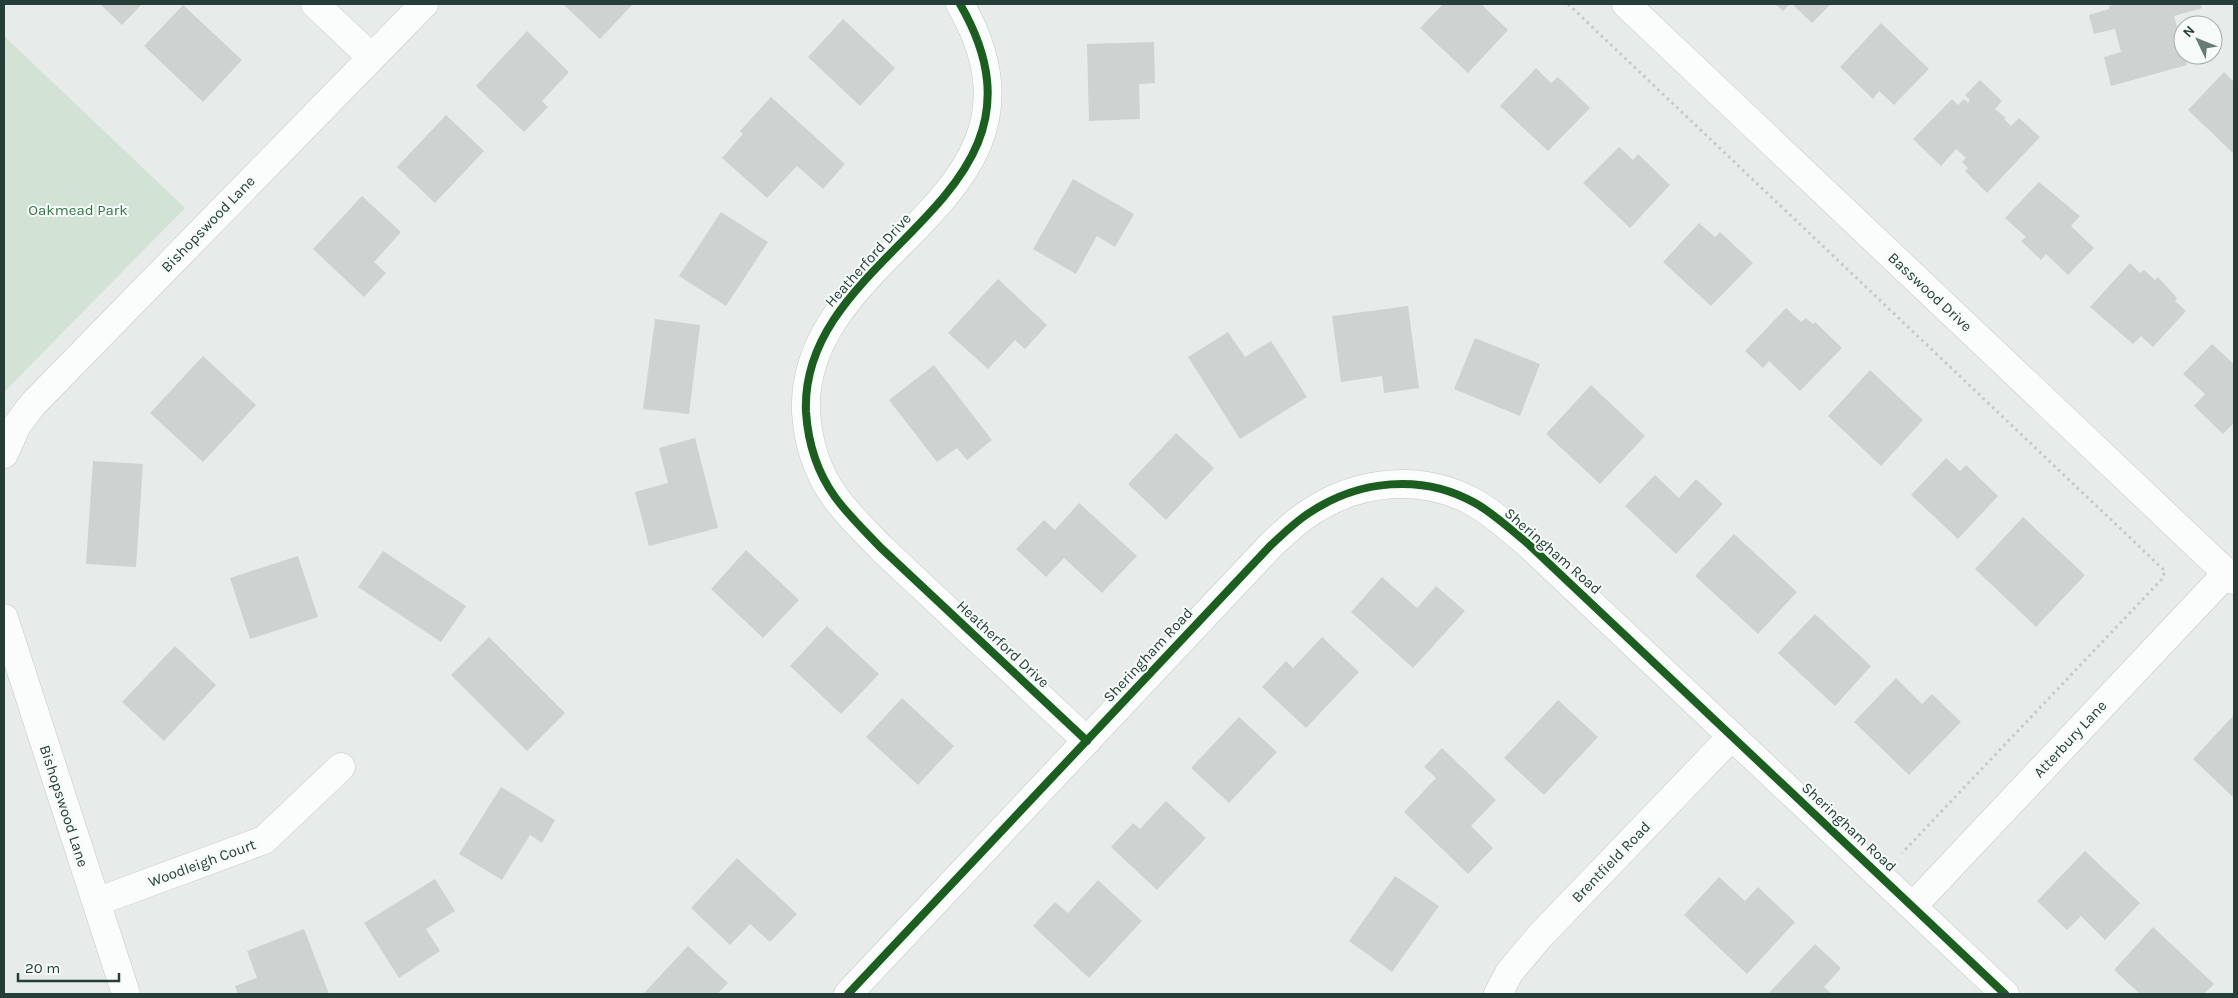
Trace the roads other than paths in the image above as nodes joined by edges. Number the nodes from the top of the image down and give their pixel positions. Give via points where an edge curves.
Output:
1 (315, 4) edge
2 (424, 4) edge
3 (960, 4) edge
4 (1626, 4) edge
5 (371, 57) junction
6 (4, 454) edge
7 (2231, 576) edge
8 (4, 618) edge
9 (1732, 736) junction
10 (1087, 741) junction
11 (341, 767) dead end
12 (96, 902) junction
13 (1913, 906) junction
14 (126, 994) edge
15 (848, 994) edge
16 (1498, 994) edge
17 (2005, 994) edge

1 - 5 street
2 - 5 street, Bishopswood Lane
3 - 10 street, Heatherford Drive via 977,38 985,71 985,114 976,147 950,192 863,283 830,325 811,365 806,402 807,427 812,452 822,476 851,517
4 - 7 street, Basswood Drive
5 - 6 street, Bishopswood Lane via 33,404
7 - 13 street, Atterbury Lane
8 - 12 street, Bishopswood Lane
9 - 10 street, Sheringham Road via 1526,542 1475,503 1436,488 1402,483 1352,491 1308,513 1271,545
9 - 13 street, Sheringham Road
9 - 16 street, Brentfield Road via 1539,937 1509,973
10 - 15 street, Sheringham Road
11 - 12 street, Woodleigh Court via 264,840
12 - 14 street, Bishopswood Lane
13 - 17 street, Sheringham Road

